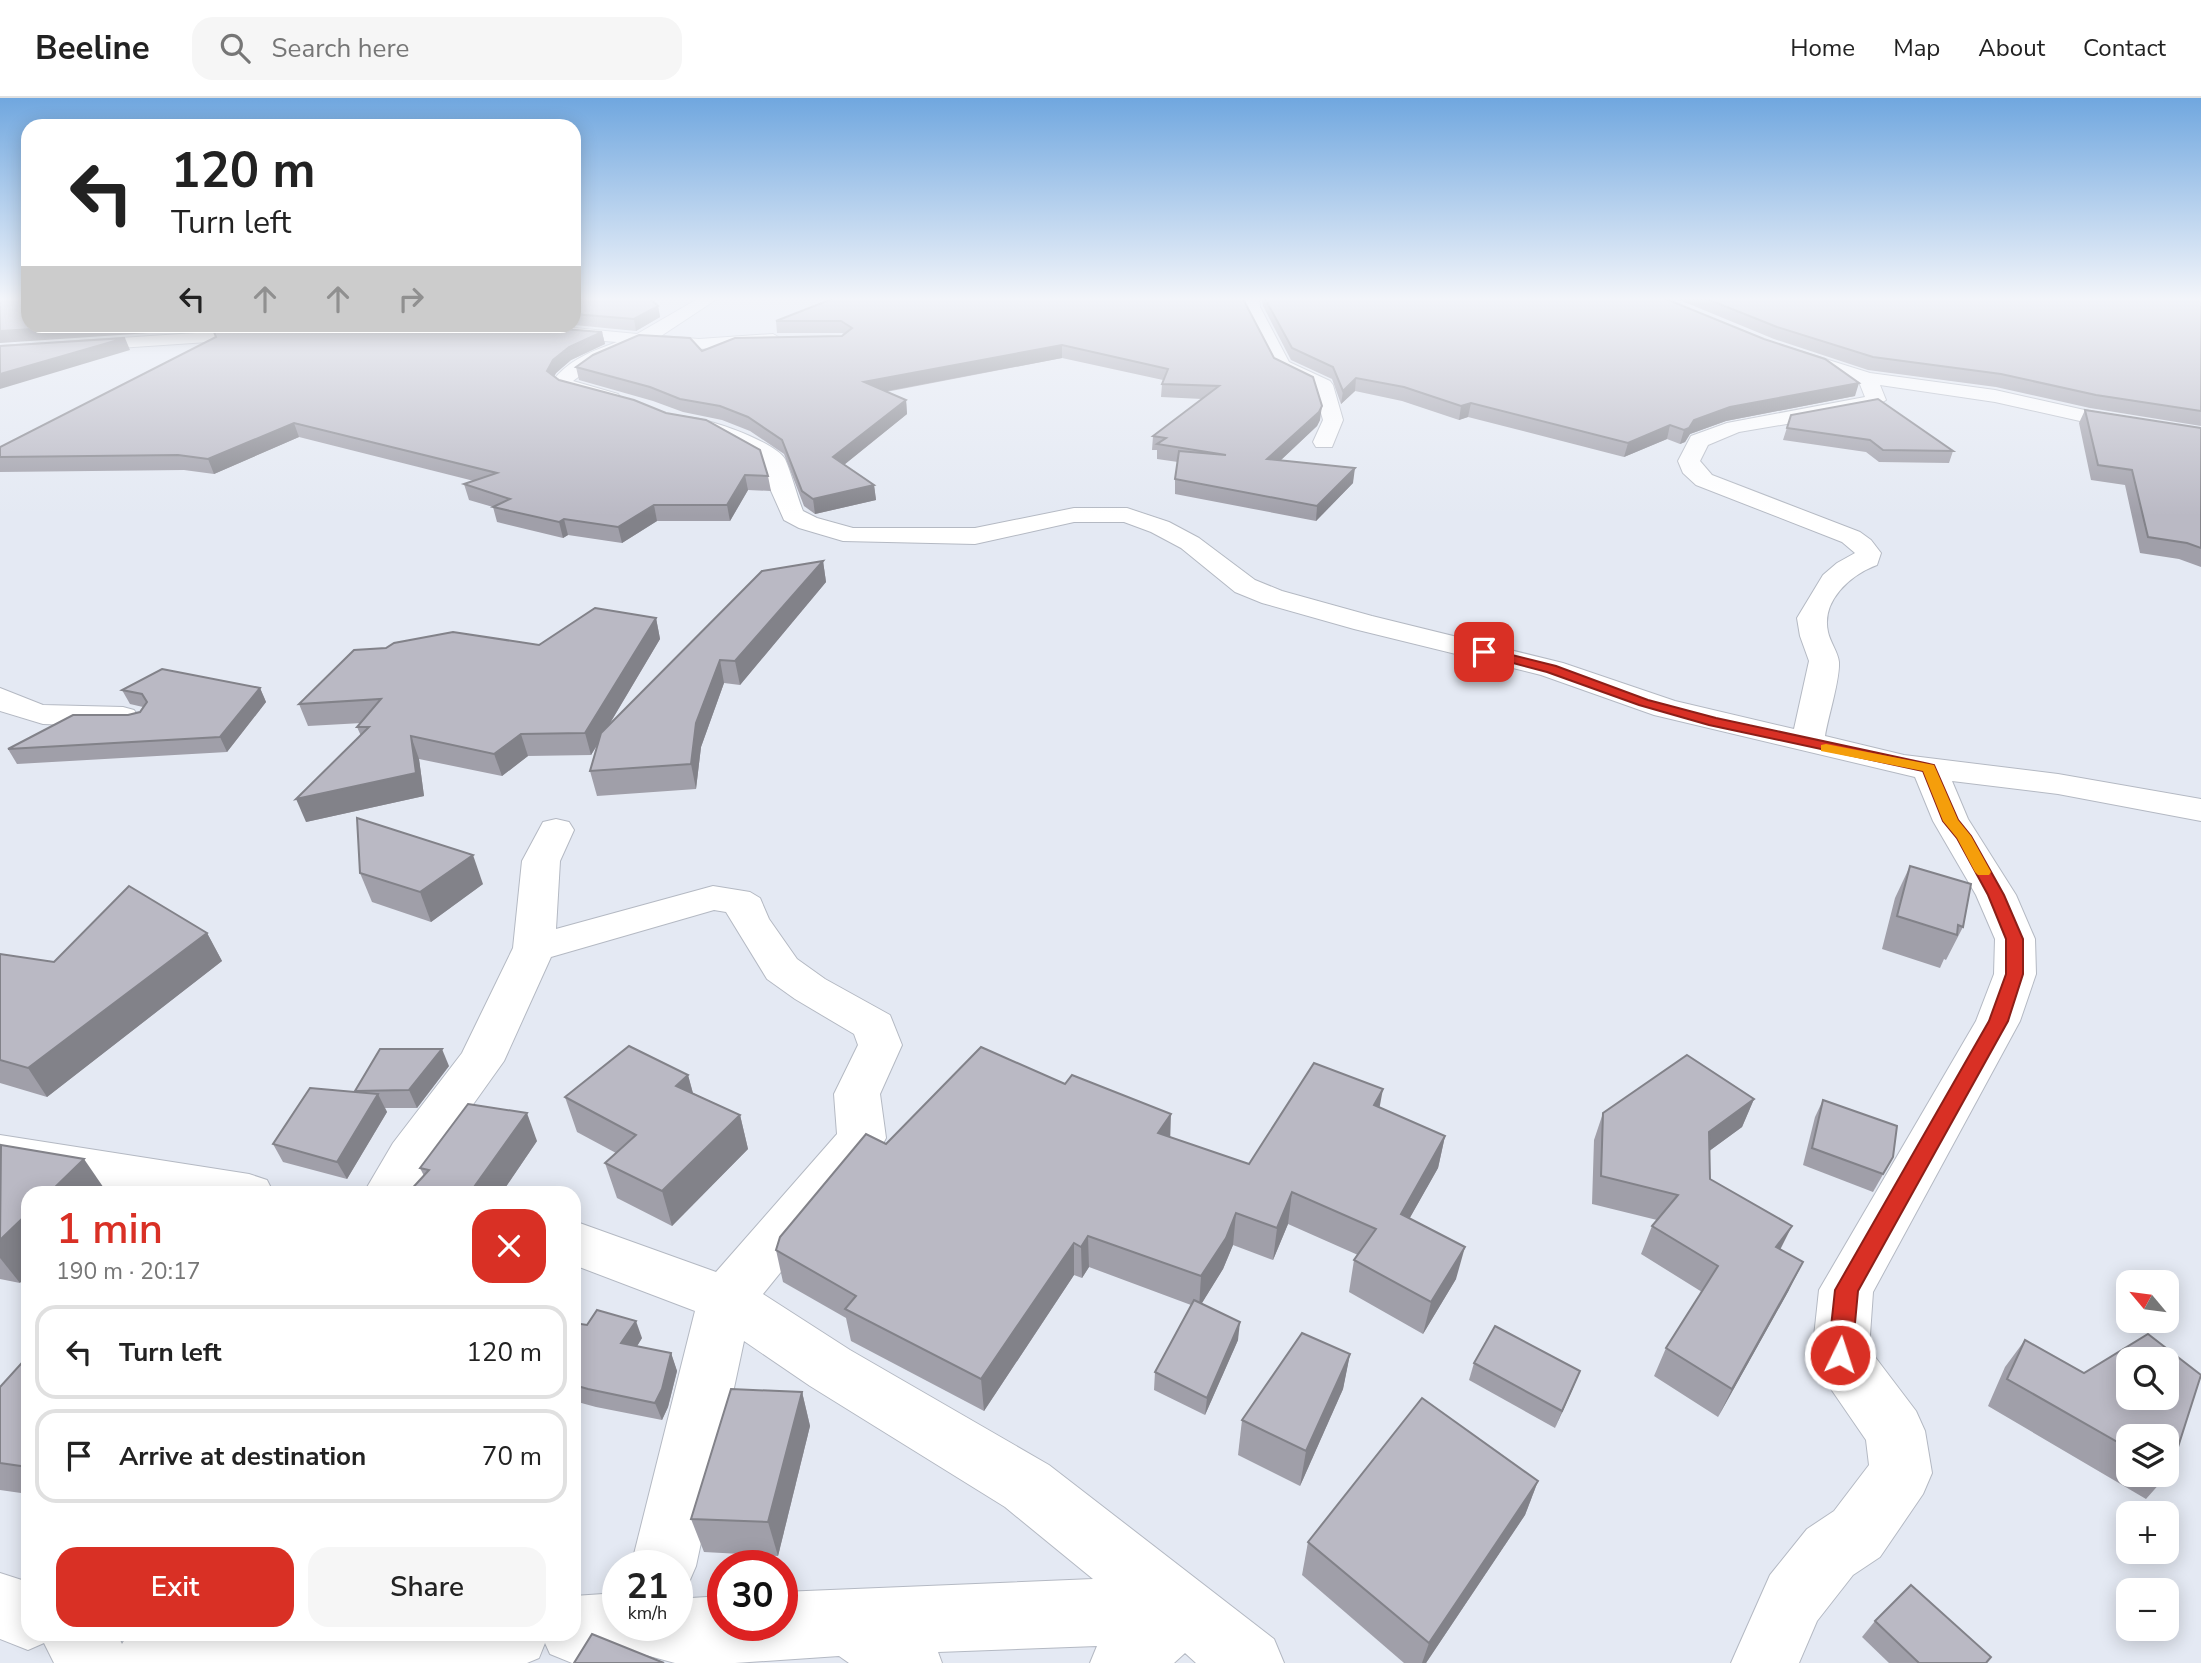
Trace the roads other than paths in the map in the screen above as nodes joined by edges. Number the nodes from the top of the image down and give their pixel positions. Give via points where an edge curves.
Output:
1 (571, 370) edge
2 (1291, 370) edge
3 (1843, 370) edge
4 (1867, 378) junction
5 (2201, 435) edge
6 (1324, 442) dead end
7 (0, 697) edge
8 (136, 718) edge
9 (1807, 743) junction
10 (1929, 768) junction
11 (2201, 810) edge
12 (556, 830) dead end
13 (534, 948) junction
14 (8, 1164) edge
15 (185, 1186) edge
16 (393, 1186) edge
17 (581, 1246) edge
18 (726, 1299) junction
19 (667, 1550) edge
20 (0, 1606) edge
21 (1183, 1609) junction
22 (21, 1614) edge
23 (848, 1622) junction
24 (602, 1628) edge
25 (581, 1629) edge
26 (693, 1632) edge
27 (79, 1641) edge
28 (427, 1641) edge
29 (96, 1663) edge
30 (149, 1663) edge
31 (908, 1663) edge
32 (1124, 1663) edge
33 (1250, 1663) edge
34 (1765, 1663) edge

1 - 9 street via 562,382 570,387 741,438 774,460 793,515 807,523 871,537 975,537 1074,515 1127,515 1190,543 1245,586 1272,597 1552,669 1643,702
2 - 6 street via 1323,385 1333,420
3 - 4 street
4 - 5 street via 1995,396
4 - 9 street via 1876,400 1734,427 1699,441 1689,461 1704,480 1826,526 1851,537 1868,552 1868,559 1839,572 1811,618 1824,662
7 - 8 street via 38,715
9 - 10 street
10 - 11 street via 2058,784
10 - 34 street via 1951,821 1996,895 2015,939 2015,974 1998,1021 1846,1290 1840,1355 1895,1430 1901,1474 1857,1534 1830,1552 1793,1598
12 - 13 street via 541,861
13 - 16 street via 481,1061
13 - 18 street via 713,898 736,901 746,907 782,969 874,1026 880,1045 857,1094 862,1138
14 - 15 street
17 - 18 street
18 - 19 street
18 - 21 street via 830,1368 1027,1486
20 - 22 street
21 - 23 street
21 - 32 street
21 - 33 street
23 - 26 street
23 - 31 street
24 - 25 street
27 - 29 street
28 - 30 street

